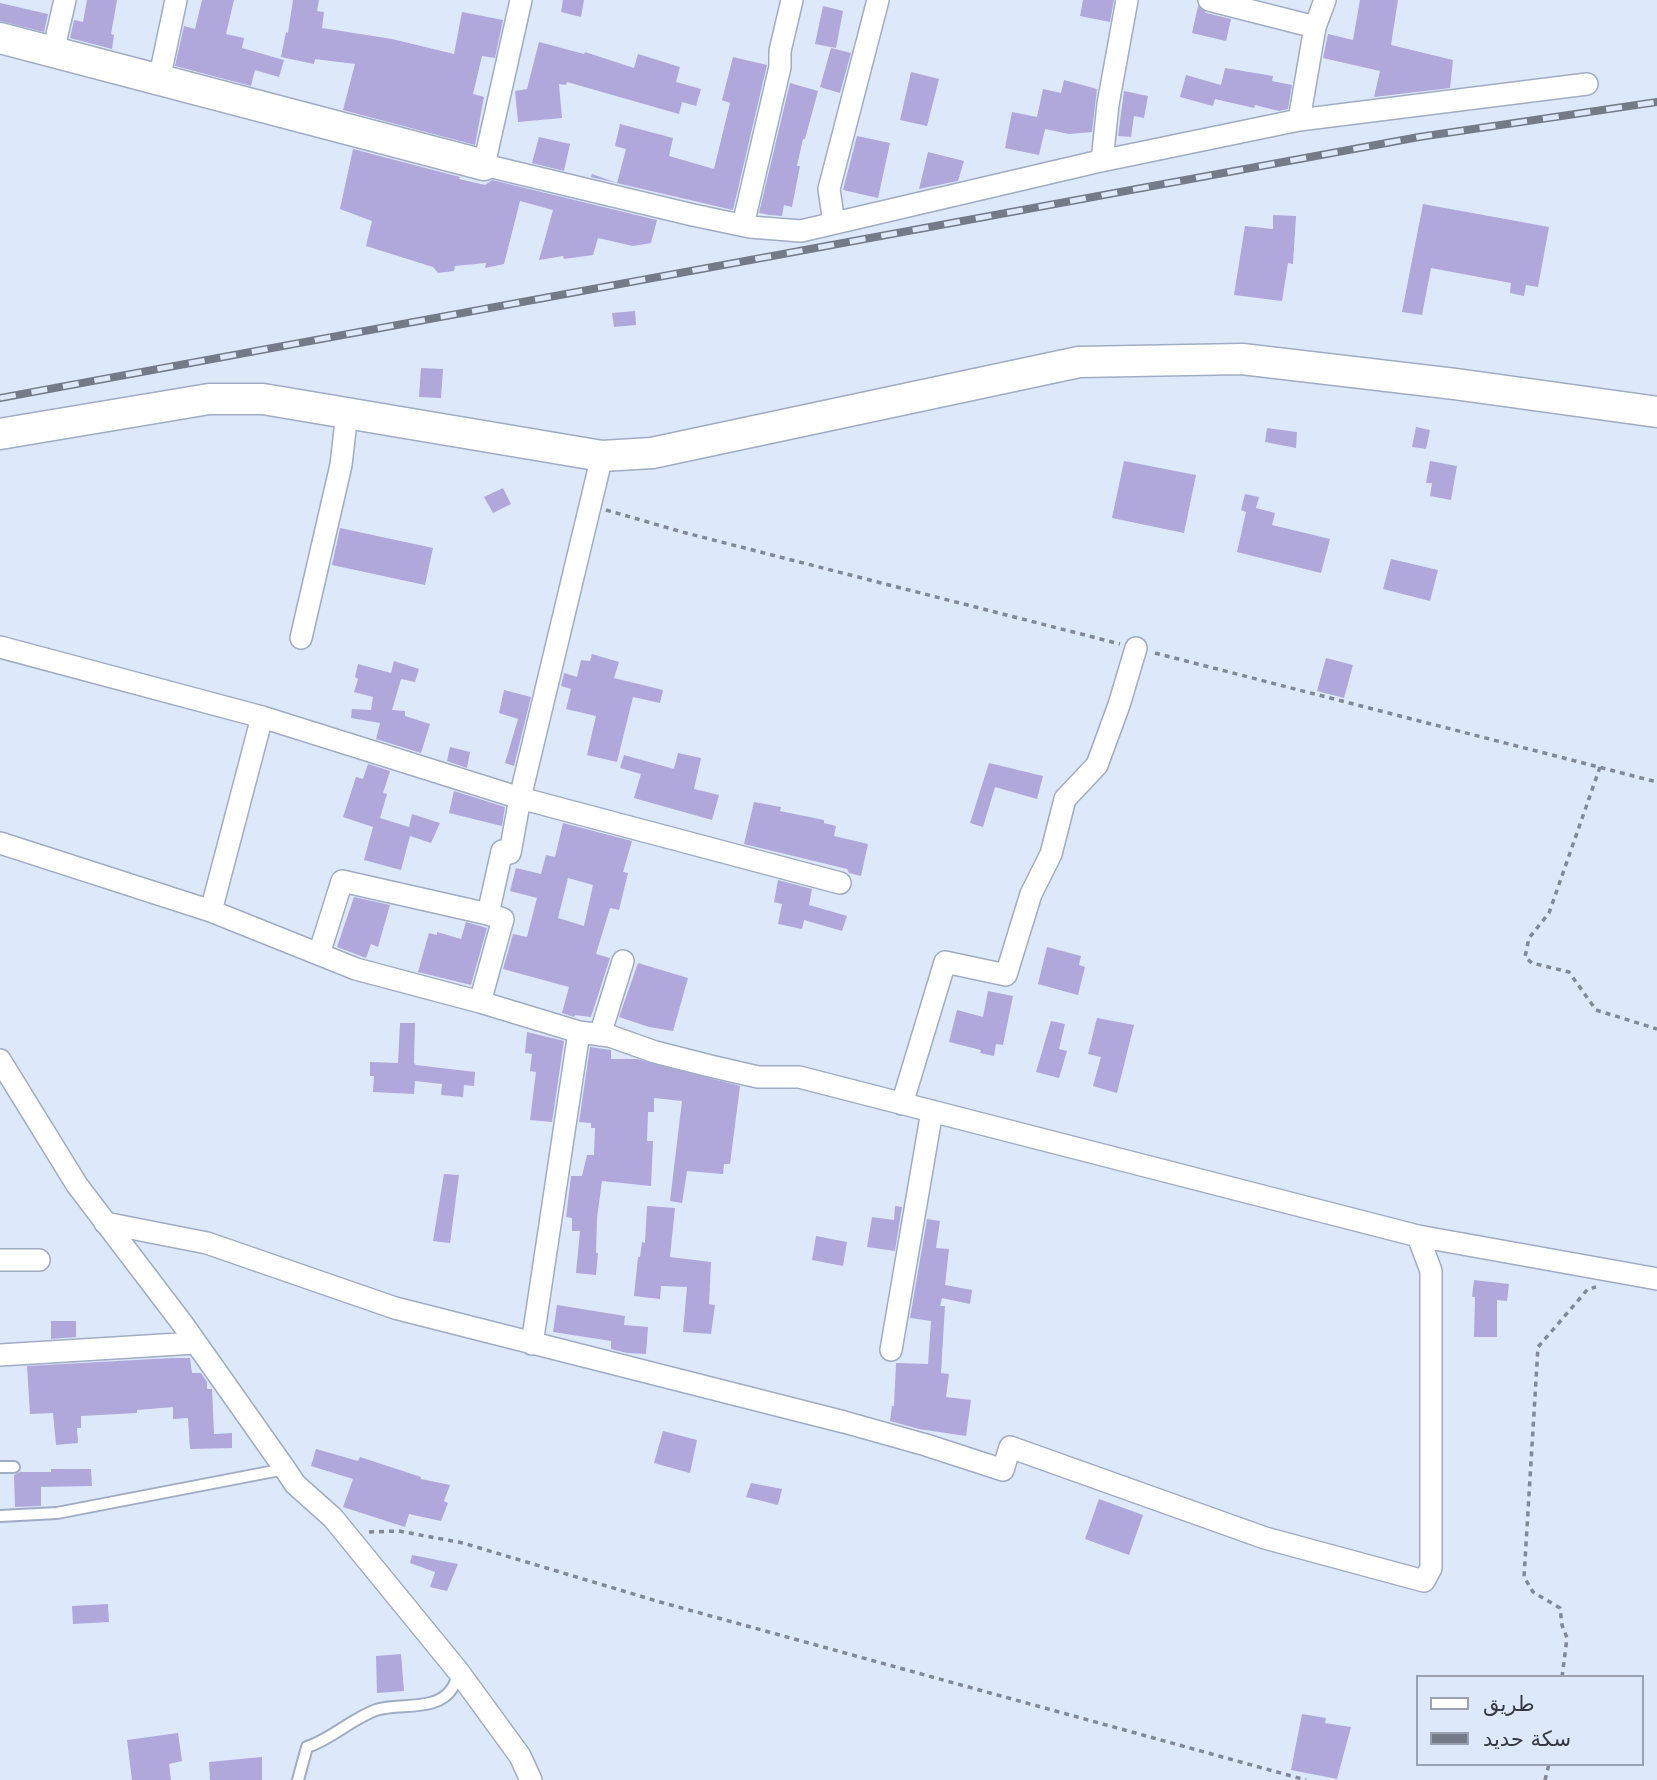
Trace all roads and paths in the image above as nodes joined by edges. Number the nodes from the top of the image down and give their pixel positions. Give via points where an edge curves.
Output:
1 (65, 0) edge
2 (176, 0) edge
3 (521, 0) edge
4 (792, 0) edge
5 (878, 0) edge
6 (1127, 0) edge
7 (1209, 0) edge
8 (1325, 0) edge
9 (1315, 27) junction
10 (0, 38) edge
11 (53, 52) junction
12 (159, 80) junction
13 (1587, 84) dead end
14 (1298, 120) junction
15 (1102, 161) junction
16 (484, 165) junction
17 (834, 223) junction
18 (743, 225) junction
19 (1657, 412) edge
20 (347, 413) junction
21 (0, 434) edge
22 (602, 456) junction
23 (301, 638) dead end
24 (0, 647) edge
25 (1136, 648) dead end
26 (261, 717) junction
27 (1600, 767) dead end
28 (520, 798) junction
29 (0, 844) edge
30 (840, 883) dead end
31 (211, 911) junction
32 (488, 914) junction
33 (319, 954) junction
34 (623, 961) dead end
35 (480, 1002) junction
36 (1657, 1030) edge
37 (590, 1034) junction
38 (0, 1060) edge
39 (902, 1104) junction
40 (932, 1111) junction
41 (105, 1223) junction
42 (1418, 1236) junction
43 (39, 1260) dead end
44 (0, 1261) edge
45 (1657, 1279) edge
46 (1601, 1286) dead end
47 (195, 1343) junction
48 (532, 1344) junction
49 (891, 1350) dead end
50 (0, 1355) edge
51 (0, 1467) edge
52 (14, 1467) dead end
53 (285, 1469) junction
54 (0, 1516) edge
55 (345, 1533) junction
56 (458, 1671) junction
57 (1562, 1675) edge
58 (298, 1780) edge
59 (531, 1780) edge
60 (1306, 1780) edge

1 - 11 street
2 - 12 street
3 - 16 street
4 - 18 street
5 - 17 street via 829,190
6 - 15 street
7 - 9 street
8 - 9 street
9 - 14 street
10 - 11 street
11 - 12 street
12 - 16 street
13 - 14 street
14 - 15 street
15 - 17 street
16 - 18 street
17 - 18 street via 802,231
19 - 22 street via 1241,359 1079,362 652,453
20 - 21 street via 263,399 209,399
20 - 22 street
20 - 23 street via 341,465
22 - 28 street
24 - 26 street
25 - 39 street via 1097,765 1065,799 1051,854 1031,894 1006,975 945,962
26 - 28 street
26 - 31 street
27 - 36 path via 1549,913 1529,938 1525,957 1569,972 1596,1010
28 - 30 street
28 - 32 street via 510,853 502,851
29 - 31 street
31 - 33 street
32 - 33 street via 342,881
32 - 35 street via 503,919
33 - 35 street via 356,969
34 - 37 street
35 - 37 street
37 - 39 street via 758,1077 799,1077
37 - 48 street
38 - 41 street
39 - 40 street
40 - 42 street
40 - 49 street
41 - 47 street
41 - 48 street via 207,1243 395,1308
42 - 45 street
42 - 48 street via 1431,1270 1431,1568 1423,1581 1265,1538 1010,1447 1003,1470 844,1422
43 - 44 street
46 - 57 path via 1588,1289 1538,1347 1524,1577 1533,1592 1560,1608 1567,1638
47 - 50 street
47 - 53 street
51 - 52 lane
53 - 54 lane via 57,1513
53 - 55 street
55 - 56 street
55 - 60 path via 399,1531 463,1543
56 - 58 lane via 453,1689 440,1699 377,1709 307,1747
56 - 59 street via 520,1756

